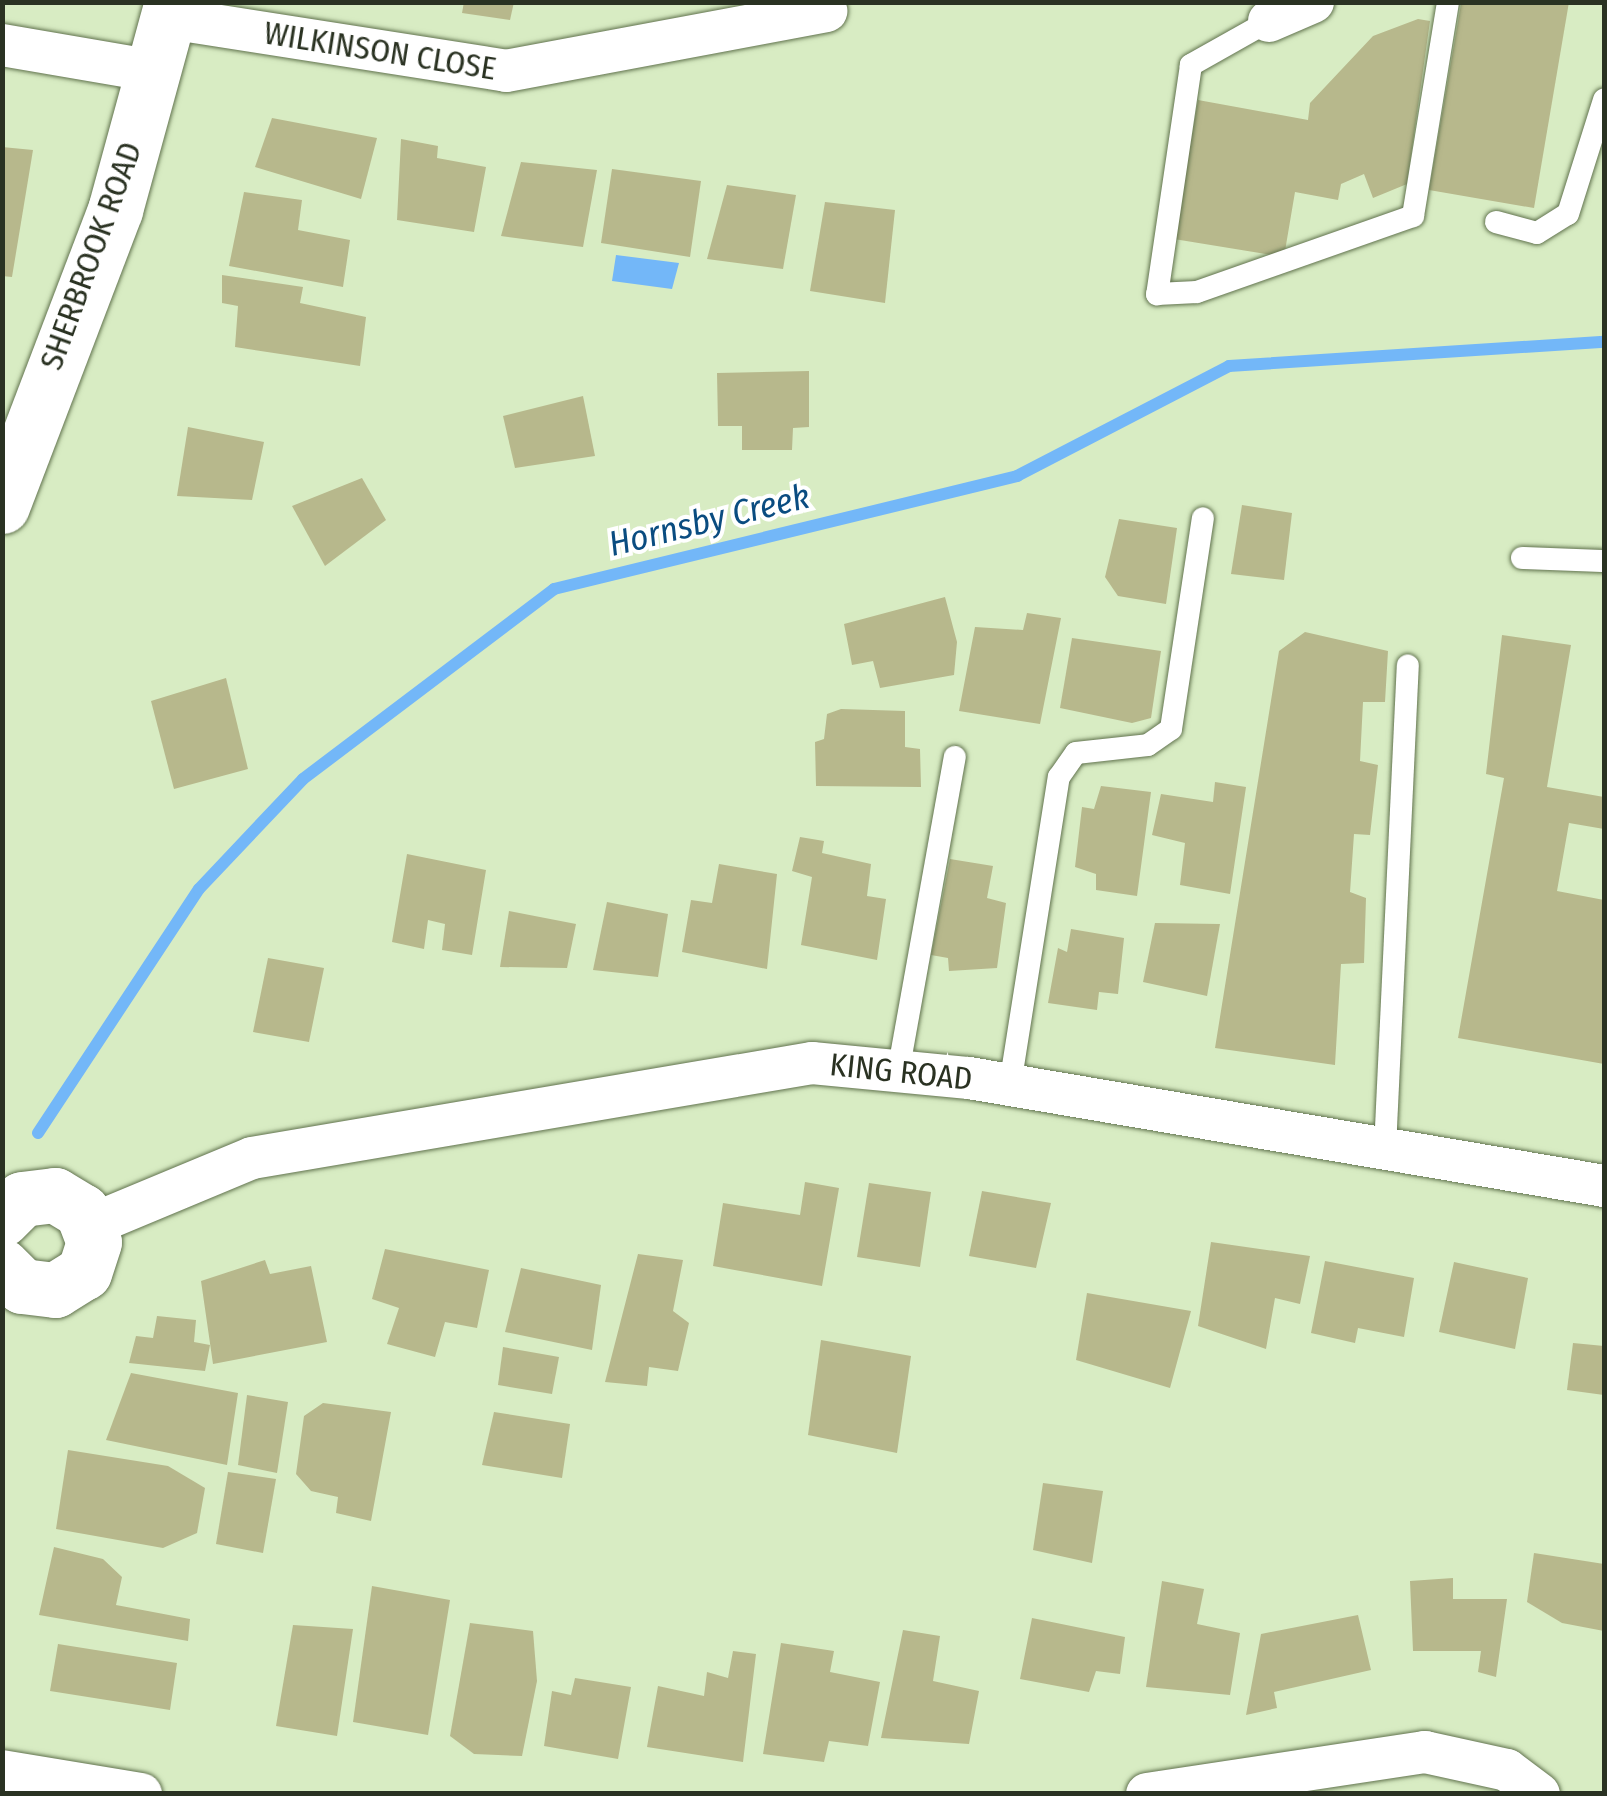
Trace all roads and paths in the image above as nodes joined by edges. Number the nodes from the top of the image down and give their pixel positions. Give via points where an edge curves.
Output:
1 (1312, 2) edge
2 (1448, 2) edge
3 (171, 10) edge
4 (826, 11) dead end
5 (1269, 21) joint
6 (2, 45) edge
7 (154, 71) junction
8 (1604, 100) edge
9 (1496, 222) dead end
10 (2, 506) edge
11 (1203, 518) dead end
12 (1522, 558) dead end
13 (1604, 562) edge
14 (1408, 666) dead end
15 (955, 757) dead end
16 (898, 1068) junction
17 (1010, 1086) junction
18 (1385, 1149) junction
19 (1604, 1186) edge
20 (5, 1210) edge
21 (91, 1225) junction
22 (9, 1291) edge
23 (2, 1771) edge
24 (141, 1794) edge
25 (1147, 1794) edge
26 (1539, 1794) edge

1 - 5 street
2 - 5 lane via 1413,216 1197,292 1157,294 1191,65
3 - 4 street, WILKINSON CLOSE via 506,71
3 - 7 main road, SHERBROOK ROAD
6 - 7 street
7 - 10 main road, SHERBROOK ROAD via 115,210
8 - 9 lane via 1568,214 1537,233
11 - 17 lane via 1171,729 1148,745 1076,753 1059,777
12 - 13 lane
14 - 18 lane
15 - 16 lane
16 - 17 street, KING ROAD
16 - 21 street, KING ROAD via 753,1068 294,1149 213,1171
17 - 18 street, KING ROAD
18 - 19 street, KING ROAD
20 - 21 main road via 55,1194
21 - 22 main road via 84,1272 55,1290
23 - 24 street
25 - 26 street via 1425,1752 1507,1770

